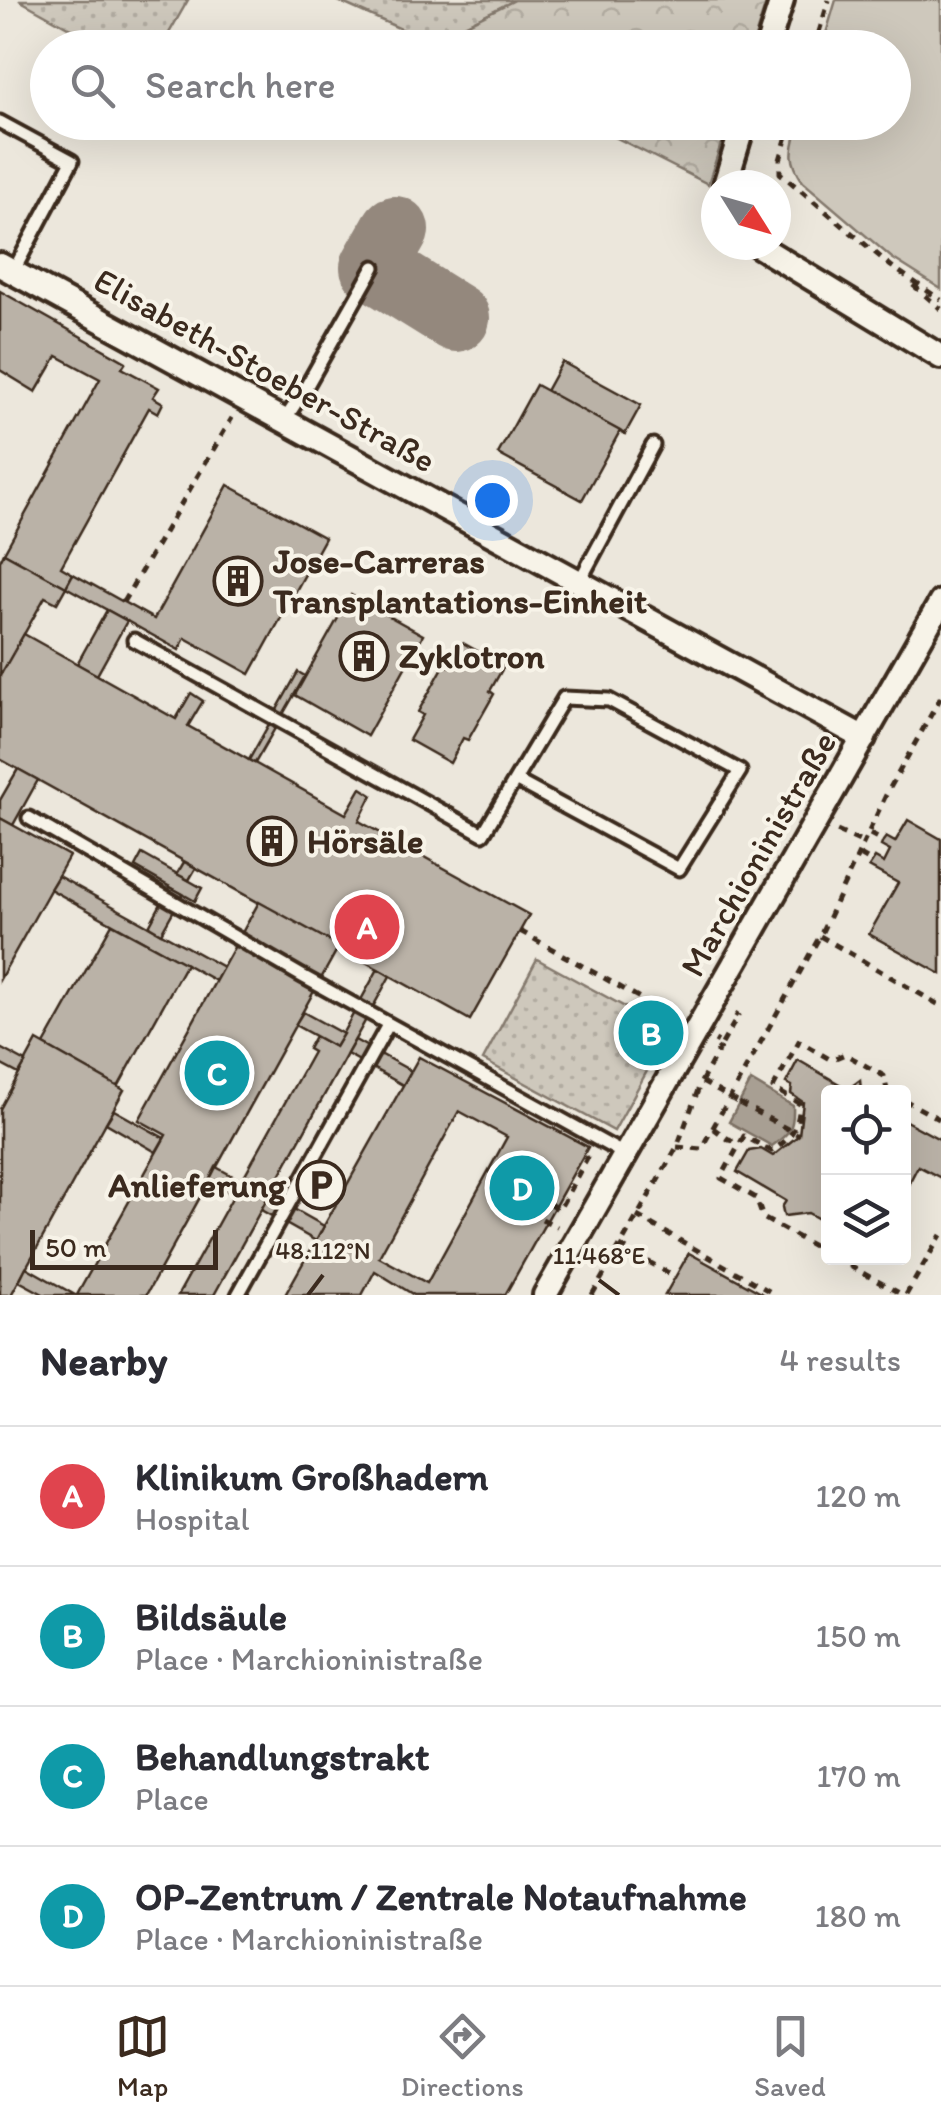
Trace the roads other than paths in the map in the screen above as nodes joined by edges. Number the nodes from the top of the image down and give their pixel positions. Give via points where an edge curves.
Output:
1 (782, 0) edge
2 (773, 30) edge
3 (0, 122) edge
4 (30, 138) edge
5 (34, 140) edge
6 (739, 140) edge
7 (730, 170) edge
8 (782, 260) edge
9 (374, 267) dead end
10 (6, 268) edge
11 (941, 357) edge
12 (284, 420) junction
13 (653, 445) dead end
14 (579, 582) junction
15 (941, 602) edge
16 (134, 640) dead end
17 (864, 738) junction
18 (515, 780) junction
19 (29, 818) dead end
20 (388, 1025) junction
21 (627, 1156) junction
22 (238, 1295) edge
23 (545, 1295) edge

1 - 2 street
3 - 4 lane
5 - 10 lane via 72,160
6 - 7 street
8 - 11 street
9 - 12 lane
10 - 12 street, Elisabeth-Stoeber-Straße
12 - 14 street, Elisabeth-Stoeber-Straße
13 - 14 lane
14 - 17 street, Elisabeth-Stoeber-Straße
15 - 17 street, Marchioninistraße
16 - 18 lane via 483,834
17 - 21 street, Marchioninistraße
18 - 18 lane via 679,869 740,771 609,700 564,698
19 - 20 lane
20 - 21 lane
20 - 22 lane
21 - 23 street, Marchioninistraße

